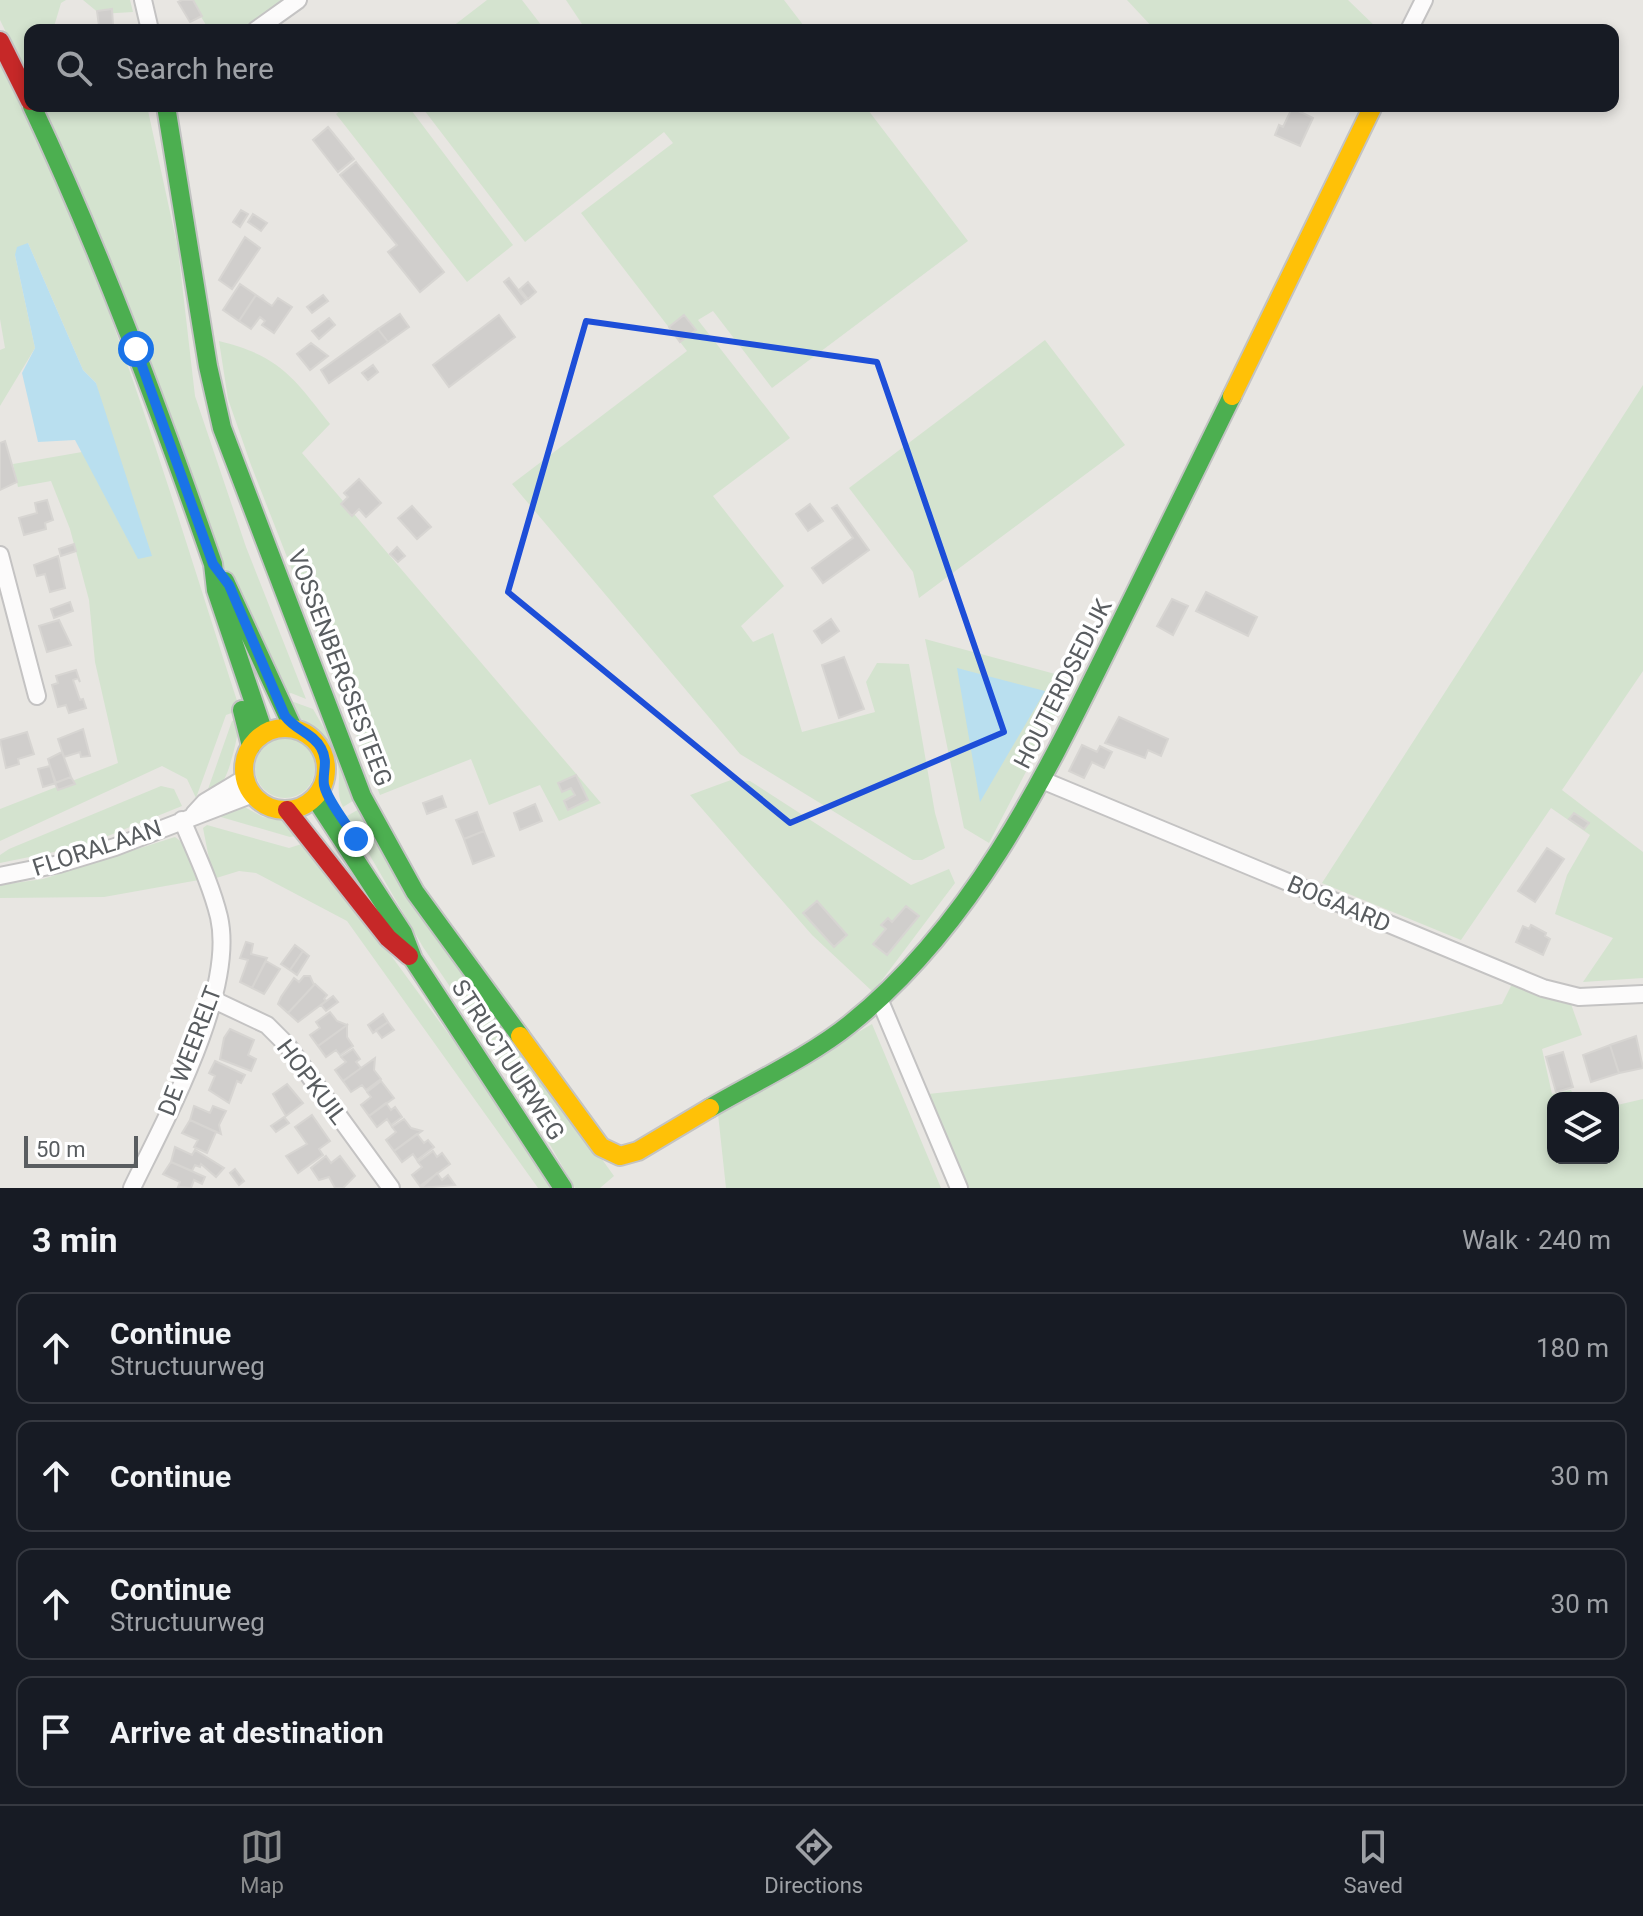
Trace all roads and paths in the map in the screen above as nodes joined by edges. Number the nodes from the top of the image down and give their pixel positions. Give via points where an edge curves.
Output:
1 (143, 0) edge
2 (298, 0) edge
3 (1424, 0) edge
4 (149, 24) edge
5 (264, 24) edge
6 (1412, 24) edge
7 (0, 41) edge
8 (24, 90) edge
9 (35, 112) edge
10 (167, 112) edge
11 (1370, 112) edge
12 (160, 410) junction
13 (0, 555) edge
14 (213, 564) junction
15 (4, 587) edge
16 (37, 696) dead end
17 (293, 728) junction
18 (258, 740) junction
19 (1042, 780) junction
20 (249, 786) junction
21 (320, 791) junction
22 (287, 810) junction
23 (188, 817) junction
24 (0, 876) edge
25 (413, 959) junction
26 (1643, 994) edge
27 (214, 1000) junction
28 (880, 1001) junction
29 (638, 1151) joint
30 (132, 1188) edge
31 (391, 1188) edge
32 (563, 1188) edge
33 (959, 1188) edge

1 - 4 street
2 - 5 street
3 - 6 street
7 - 8 street
9 - 12 street via 82,209
10 - 29 street, VOSSENBERGSESTEEG via 222,428 362,796 415,892 601,1147 620,1156
11 - 19 street, HOUTERDSEDIJK
12 - 14 street
12 - 18 street via 159,448
13 - 15 street
14 - 17 street via 229,585
14 - 18 street
15 - 16 street
17 - 18 street
17 - 21 street via 307,733 322,749 326,763
18 - 20 street via 245,761
19 - 26 street, BOGAARD via 1543,988 1594,998
19 - 28 street, HOUTERDSEDIJK via 962,902
20 - 22 street via 268,806
20 - 23 street, FLORALAAN via 205,802
21 - 22 street
21 - 25 street, STRUCTUURWEG via 410,929
22 - 25 street, STRUCTUURWEG via 388,938
23 - 24 street, FLORALAAN via 115,847
23 - 27 street, DE WEERELT via 219,918 221,953
25 - 32 street, STRUCTUURWEG
27 - 30 street, DE WEERELT
27 - 31 street, HOPKUIL via 267,1025 287,1045
28 - 29 street, HOUTERDSEDIJK via 848,1026
28 - 33 street

